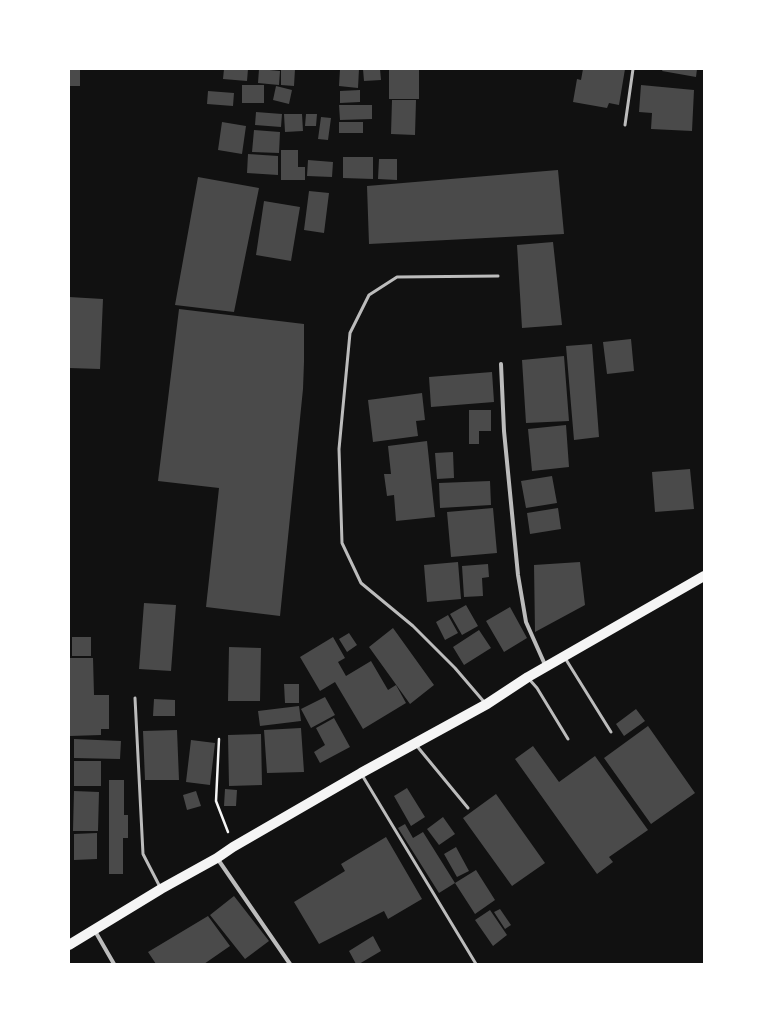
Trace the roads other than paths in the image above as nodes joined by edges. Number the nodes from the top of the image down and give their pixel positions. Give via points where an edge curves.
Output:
1 (633, 69) edge
2 (625, 125) dead end
3 (498, 276) dead end
4 (502, 364) dead end
5 (704, 576) edge
6 (564, 657) junction
7 (546, 668) junction
8 (528, 677) junction
9 (135, 698) dead end
10 (486, 704) junction
11 (611, 732) dead end
12 (568, 739) dead end
13 (415, 744) junction
14 (361, 773) junction
15 (468, 808) dead end
16 (217, 858) junction
17 (161, 889) junction
18 (95, 930) junction
19 (69, 945) edge
20 (114, 964) edge
21 (290, 964) edge
22 (476, 964) edge

1 - 2 lane
3 - 10 lane via 397,277 369,295 350,333 339,449 342,543 361,583 413,626
4 - 7 street via 504,431 518,575 526,622
5 - 6 main road
6 - 7 main road
6 - 11 lane
7 - 8 main road
8 - 10 main road
8 - 12 lane
9 - 17 lane via 143,854
10 - 13 main road
13 - 14 main road
13 - 15 lane
14 - 16 main road
14 - 22 lane
16 - 17 main road
16 - 21 street
17 - 18 main road
18 - 19 main road
18 - 20 street

